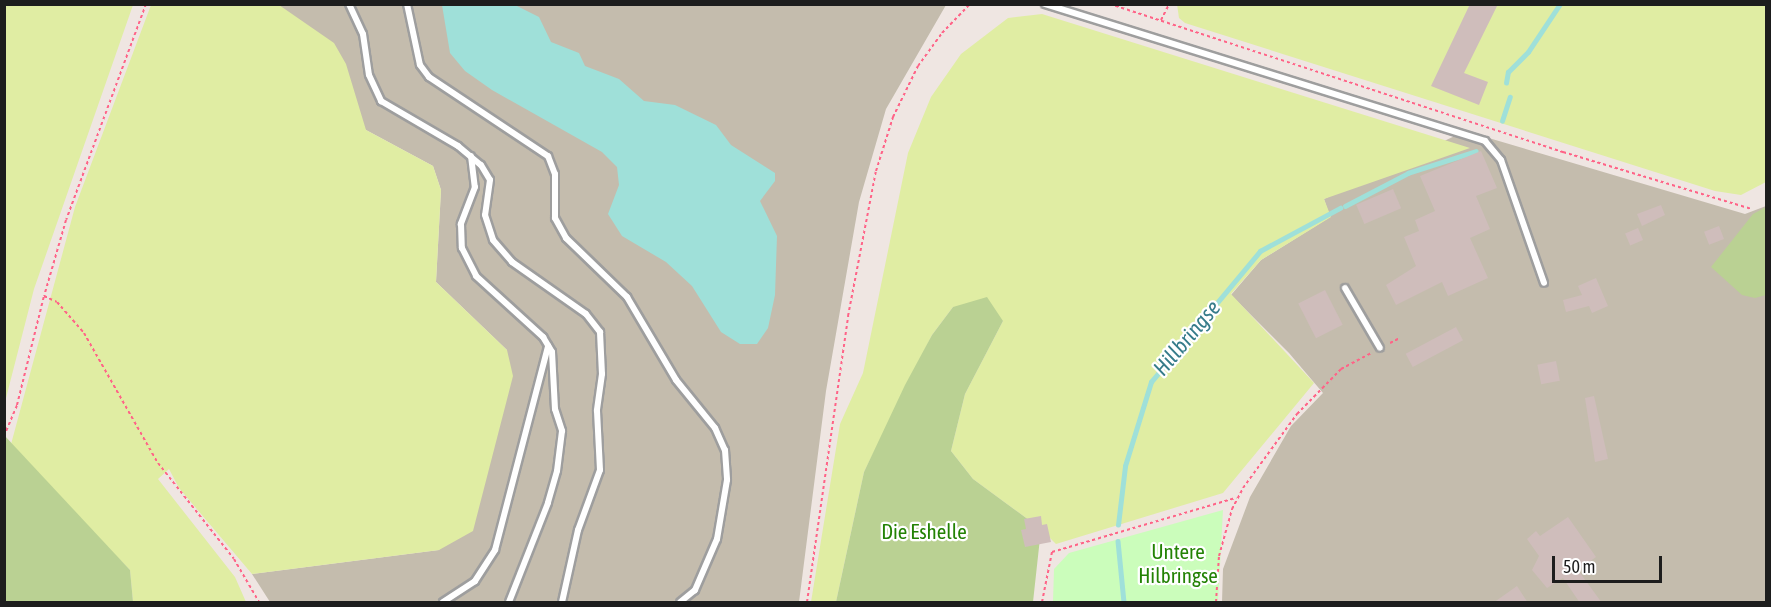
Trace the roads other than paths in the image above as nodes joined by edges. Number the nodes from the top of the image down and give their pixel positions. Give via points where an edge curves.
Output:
1 (349, 4) edge
2 (407, 4) edge
3 (1045, 4) edge
4 (471, 155) junction
5 (1544, 283) dead end
6 (1345, 288) dead end
7 (548, 345) junction
8 (1380, 348) road end
9 (443, 603) edge
10 (509, 603) edge
11 (562, 603) edge
12 (680, 603) edge

1 - 4 lane via 363,34 369,75 381,101
2 - 12 lane via 420,65 429,77 548,156 555,174 555,218 566,238 627,297 676,380 716,428 725,450 727,480 720,528 695,590
3 - 5 lane via 1485,141 1501,160
4 - 7 lane via 475,187 459,236 466,257 476,276
4 - 11 lane via 490,180 485,215 493,240 525,272 586,314 600,332 604,346 597,411 600,470 578,530
6 - 8 lane
7 - 9 lane via 495,550 475,581
7 - 10 lane via 556,366 555,409 562,431 557,471

